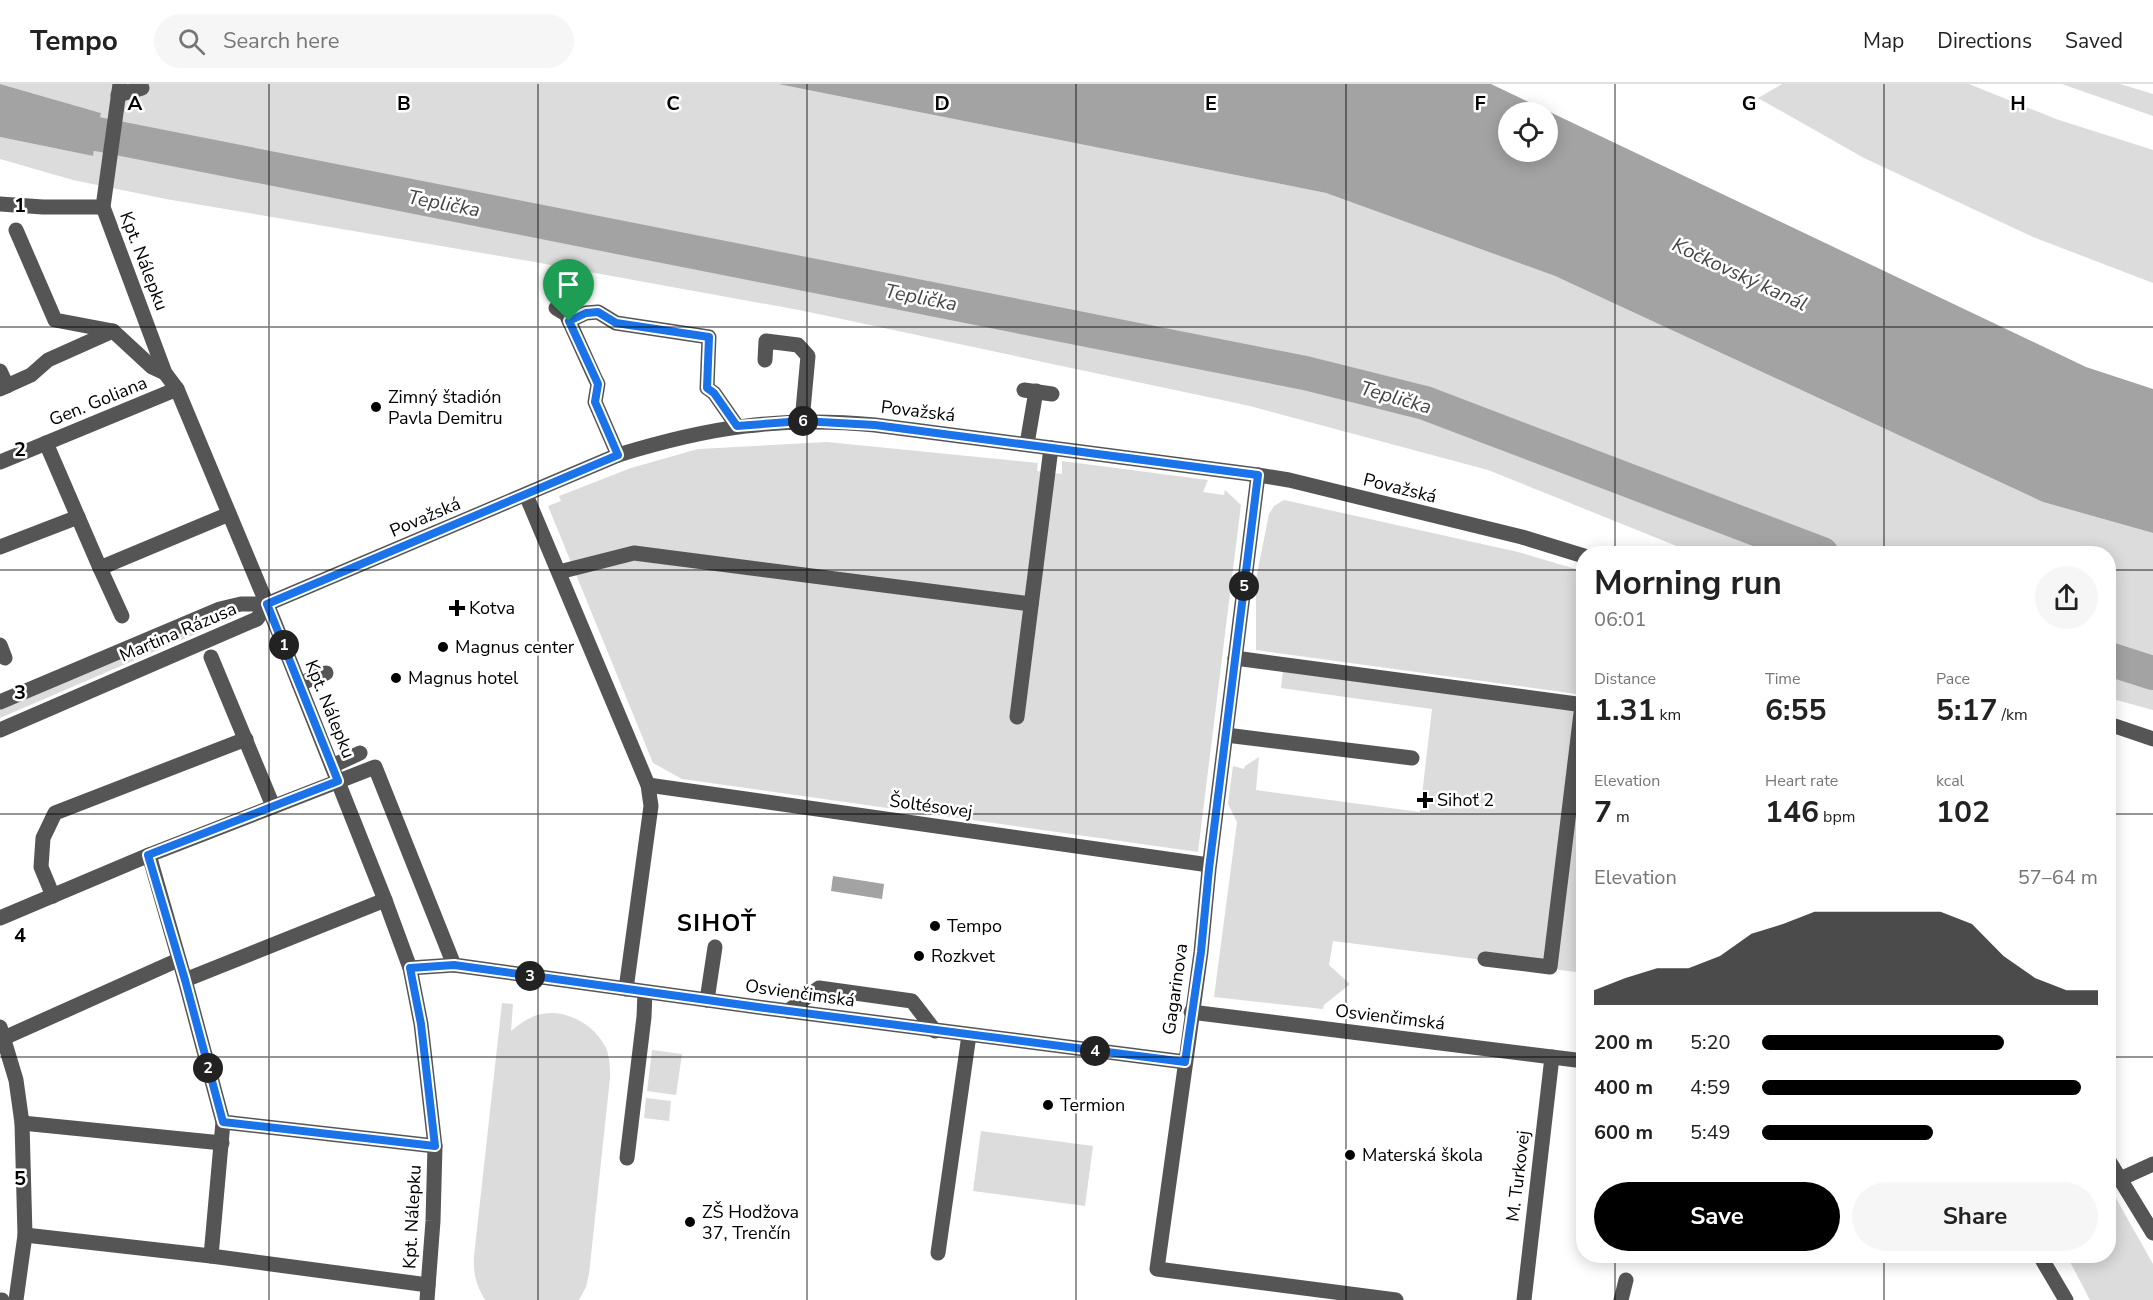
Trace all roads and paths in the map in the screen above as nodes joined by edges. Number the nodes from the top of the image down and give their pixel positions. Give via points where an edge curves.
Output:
1 (142, 88) dead end
2 (118, 96) edge
3 (0, 204) edge
4 (102, 207) junction
5 (16, 230) dead end
6 (556, 308) dead end
7 (569, 321) junction
8 (113, 332) junction
9 (765, 360) dead end
10 (0, 370) edge
11 (165, 373) junction
12 (4, 388) edge
13 (177, 390) junction
14 (1052, 394) dead end
15 (802, 421) junction
16 (737, 426) junction
17 (46, 443) junction
18 (1027, 444) junction
19 (1051, 447) junction
20 (618, 455) junction
21 (0, 462) edge
22 (1258, 475) junction
23 (526, 495) junction
24 (229, 514) junction
25 (78, 517) junction
26 (0, 547) edge
27 (1576, 554) edge
28 (100, 568) junction
29 (559, 572) junction
30 (267, 604) junction
31 (1031, 604) junction
32 (122, 616) dead end
33 (211, 657) dead end
34 (1235, 658) junction
35 (326, 673) dead end
36 (299, 684) junction
37 (0, 702) edge
38 (1576, 704) edge
39 (1017, 717) dead end
40 (2116, 726) edge
41 (0, 730) edge
42 (1226, 735) junction
43 (246, 739) junction
44 (2153, 739) edge
45 (360, 753) dead end
46 (1412, 758) dead end
47 (1576, 761) edge
48 (332, 766) junction
49 (338, 781) junction
50 (648, 785) junction
51 (273, 806) junction
52 (148, 855) junction
53 (1209, 865) junction
54 (53, 896) junction
55 (385, 900) junction
56 (0, 918) edge
57 (715, 947) dead end
58 (1485, 959) dead end
59 (178, 960) junction
60 (454, 965) junction
61 (410, 968) junction
62 (185, 980) junction
63 (626, 989) junction
64 (645, 992) junction
65 (707, 1000) junction
66 (788, 1011) junction
67 (1191, 1012) junction
68 (935, 1031) junction
69 (2, 1032) edge
70 (969, 1035) junction
71 (1552, 1057) junction
72 (1576, 1060) edge
73 (1185, 1062) junction
74 (223, 1122) junction
75 (22, 1123) junction
76 (222, 1143) junction
77 (435, 1146) junction
78 (627, 1158) dead end
79 (2153, 1164) edge
80 (2116, 1172) edge
81 (2120, 1179) junction
82 (2153, 1233) edge
83 (25, 1235) junction
84 (938, 1253) dead end
85 (212, 1256) junction
86 (2044, 1263) edge
87 (1626, 1280) dead end
88 (428, 1293) edge
89 (16, 1300) edge
90 (1396, 1300) edge
91 (1524, 1300) edge
92 (1621, 1300) edge
93 (2066, 1300) edge

1 - 2 street
2 - 4 street, Kpt. Nálepku
3 - 4 street
4 - 11 street, Kpt. Nálepku
5 - 8 street via 55,320
6 - 7 street
7 - 16 street via 598,312 616,323 709,337 707,388
7 - 20 street via 598,384 595,402
8 - 11 street via 152,367
8 - 12 street via 48,360 31,375
9 - 15 street via 766,341 798,345 808,356
10 - 12 street
11 - 13 street, Kpt. Nálepku
13 - 17 street, Gen. Goliana
13 - 24 street, Kpt. Nálepku
14 - 18 street via 1030,391
15 - 16 street, Považská
15 - 18 street, Považská via 875,425
16 - 20 street, Považská
17 - 21 street, Gen. Goliana
17 - 25 street
18 - 19 street, Považská
19 - 22 street, Považská
19 - 31 street
20 - 23 street, Považská
22 - 27 street, Považská via 1522,537
22 - 34 street, Gagarinova
23 - 29 street
23 - 30 street, Považská
24 - 28 street
24 - 30 street, Kpt. Nálepku
25 - 26 street
25 - 28 street
28 - 32 street
29 - 31 street via 634,553
29 - 50 street
30 - 36 street, Kpt. Nálepku
30 - 37 street, Martina Rázusa via 241,603 220,609
30 - 41 street, Martina Rázusa via 257,619
31 - 39 street
33 - 43 street
34 - 38 street
34 - 42 street, Gagarinova
35 - 36 street
36 - 48 street, Kpt. Nálepku
40 - 44 street
42 - 46 street
42 - 53 street, Gagarinova
43 - 51 street
43 - 54 street via 56,813 43,838 41,867
45 - 48 street
47 - 58 street via 1550,967
48 - 49 street, Kpt. Nálepku
49 - 51 street
49 - 55 street, Kpt. Nálepku
49 - 60 street via 375,767
50 - 53 street, Šoltésovej
50 - 63 street via 651,806
51 - 52 street
52 - 54 street
52 - 59 street
53 - 67 street, Gagarinova
54 - 56 street
55 - 61 street, Kpt. Nálepku
55 - 62 street
57 - 65 street
59 - 62 street
59 - 69 street
60 - 61 street, Osvienčimská
60 - 63 street, Osvienčimská
61 - 77 street, Kpt. Nálepku
62 - 74 street
63 - 64 street, Osvienčimská
64 - 65 street, Osvienčimská
64 - 78 street
65 - 66 street, Osvienčimská
66 - 68 street, Osvienčimská
66 - 68 street via 819,988 912,1001
67 - 71 street, Osvienčimská
67 - 73 street, Gagarinova
68 - 70 street, Osvienčimská
69 - 75 street via 16,1080
70 - 73 street, Osvienčimská
70 - 84 street
71 - 72 street, Osvienčimská
71 - 91 street, M. Turkovej
73 - 90 street, Gagarinova via 1157,1269
74 - 76 street
74 - 77 street
75 - 76 street
75 - 83 street
76 - 85 street
77 - 88 street, Kpt. Nálepku
79 - 81 street
80 - 81 street
81 - 82 street
83 - 85 street
83 - 89 street
85 - 88 street
86 - 93 street
87 - 92 street

